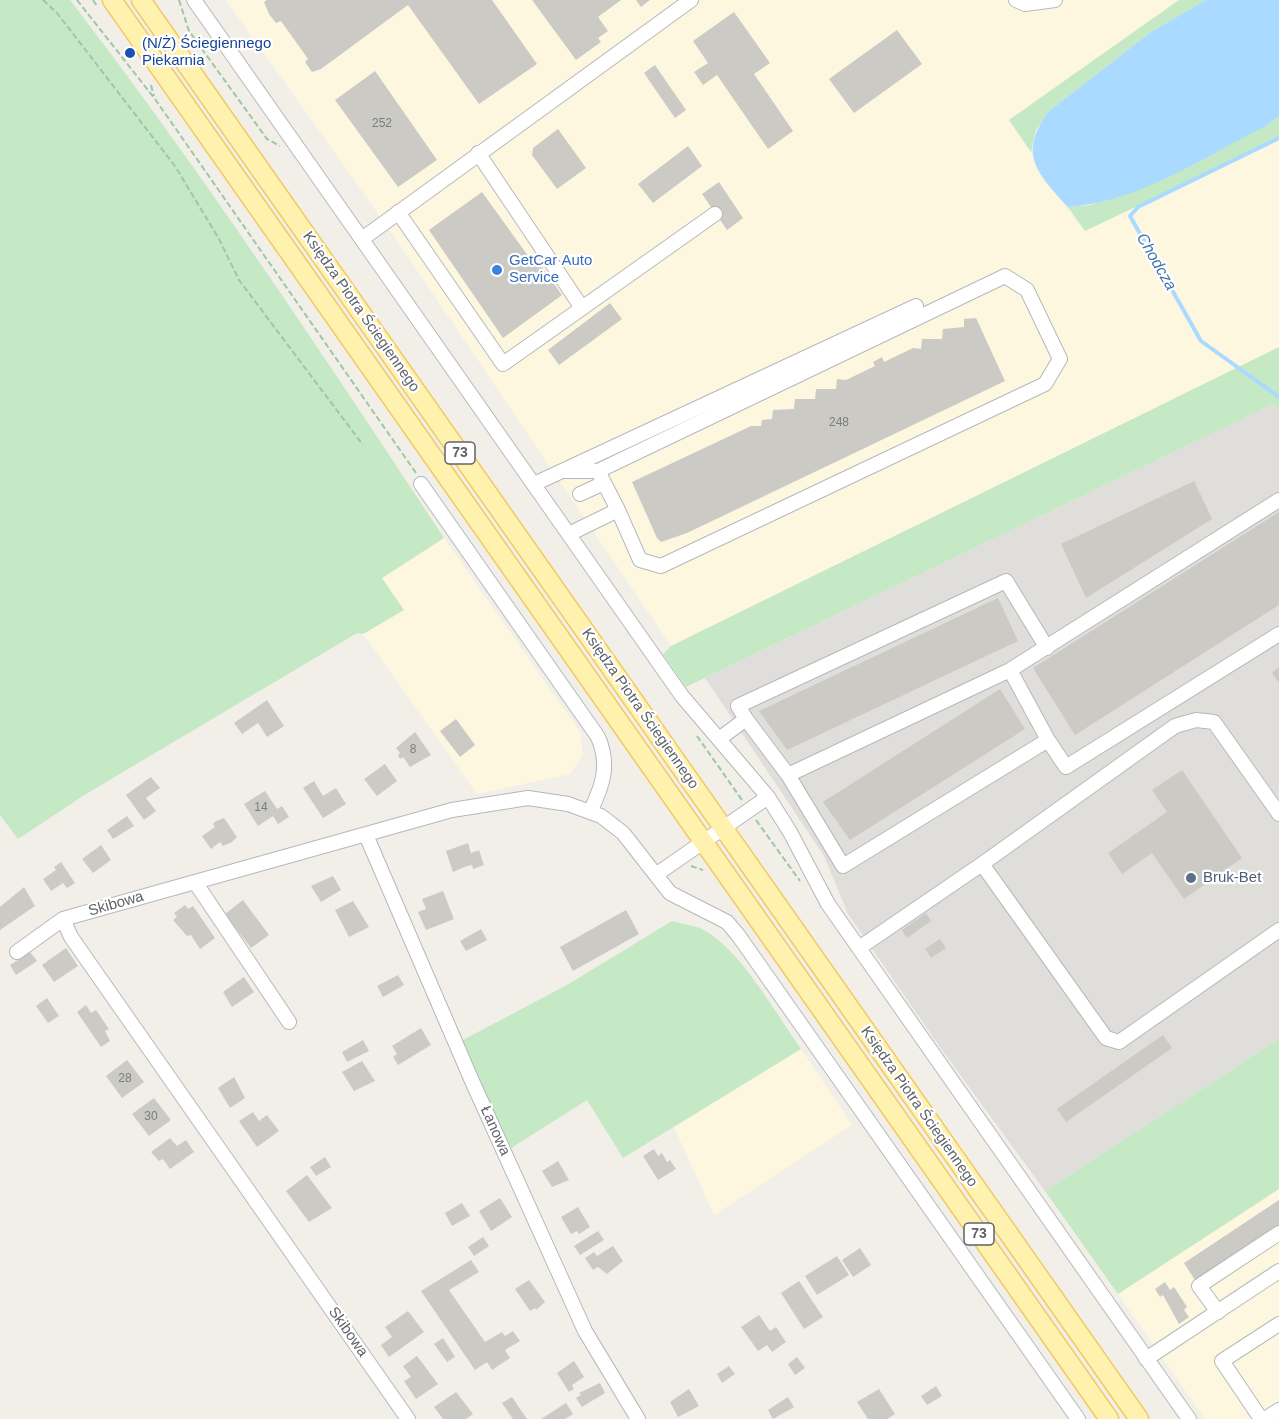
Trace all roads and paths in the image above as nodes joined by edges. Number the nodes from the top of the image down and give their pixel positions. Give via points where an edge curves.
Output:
1 (43, 0) edge
2 (77, 0) edge
3 (112, 0) edge
4 (141, 0) edge
5 (194, 0) edge
6 (691, 0) edge
7 (1016, 0) edge
8 (1055, 0) edge
9 (478, 153) junction
10 (398, 212) junction
11 (715, 214) dead end
12 (362, 239) junction
13 (915, 306) dead end
14 (582, 308) junction
15 (363, 445) dead end
16 (562, 471) junction
17 (601, 477) junction
18 (421, 484) joint
19 (534, 484) junction
20 (580, 494) dead end
21 (1279, 500) edge
22 (618, 510) junction
23 (569, 534) junction
24 (1279, 634) edge
25 (1047, 648) junction
26 (1010, 670) junction
27 (746, 719) junction
28 (719, 739) junction
29 (1048, 740) junction
30 (788, 775) junction
31 (768, 797) junction
32 (590, 812) junction
33 (1279, 814) edge
34 (756, 820) dead end
35 (752, 823) dead end
36 (724, 829) junction
37 (366, 835) junction
38 (703, 842) junction
39 (982, 864) junction
40 (683, 869) dead end
41 (657, 874) junction
42 (708, 876) dead end
43 (195, 882) junction
44 (63, 919) junction
45 (1279, 930) edge
46 (859, 948) junction
47 (17, 952) dead end
48 (289, 1022) dead end
49 (1279, 1233) edge
50 (1279, 1271) edge
51 (1218, 1312) junction
52 (1279, 1324) edge
53 (1146, 1359) junction
54 (1279, 1410) edge
55 (408, 1419) edge
56 (638, 1419) edge
57 (1078, 1419) edge
58 (1109, 1419) edge
59 (1138, 1419) edge
60 (1189, 1419) edge
61 (1263, 1419) edge

1 - 15 path via 175,166 239,280
2 - 18 path via 155,99
3 - 38 main road, Księdza Piotra Ściegiennego / 73
4 - 36 main road, Księdza Piotra Ściegiennego / 73
5 - 12 street
6 - 9 street
7 - 8 street via 1025,4
9 - 10 street
9 - 14 street
10 - 12 street
10 - 14 street via 503,364
11 - 14 street
12 - 19 street
13 - 16 street
16 - 17 street
16 - 19 street
17 - 20 street
17 - 22 street
17 - 22 street via 1005,276 1027,290 1060,359 1045,384 661,566 640,560
18 - 32 street via 598,737 605,752 604,781
19 - 23 street
21 - 25 street
22 - 23 street
23 - 28 street via 682,696
24 - 29 street via 1066,766
25 - 26 street
25 - 27 street via 1006,580 738,706
26 - 29 street
26 - 30 street
27 - 28 street
27 - 30 street
28 - 31 street
29 - 30 street via 843,866
31 - 36 street
31 - 46 street via 828,904
32 - 37 street, Skibowa via 552,800 528,798 452,810
32 - 41 street, Skibowa via 602,816 623,833
33 - 39 street via 1214,722 1196,720 1175,726
34 - 35 path
36 - 38 street
36 - 59 main road, Księdza Piotra Ściegiennego / 73
37 - 43 street, Skibowa
37 - 56 street, Łanowa via 585,1331
38 - 41 street
38 - 58 main road, Księdza Piotra Ściegiennego / 73
39 - 45 street via 1106,1038 1119,1042
39 - 46 street
40 - 42 path via 696,867
41 - 57 street, Skibowa via 677,898 720,918 738,935
43 - 44 street, Skibowa
43 - 48 street
44 - 47 street
44 - 55 street, Skibowa via 71,937
46 - 53 street
49 - 51 street via 1199,1286
50 - 51 street
51 - 53 street
52 - 61 street via 1222,1361
53 - 60 street
54 - 61 street

